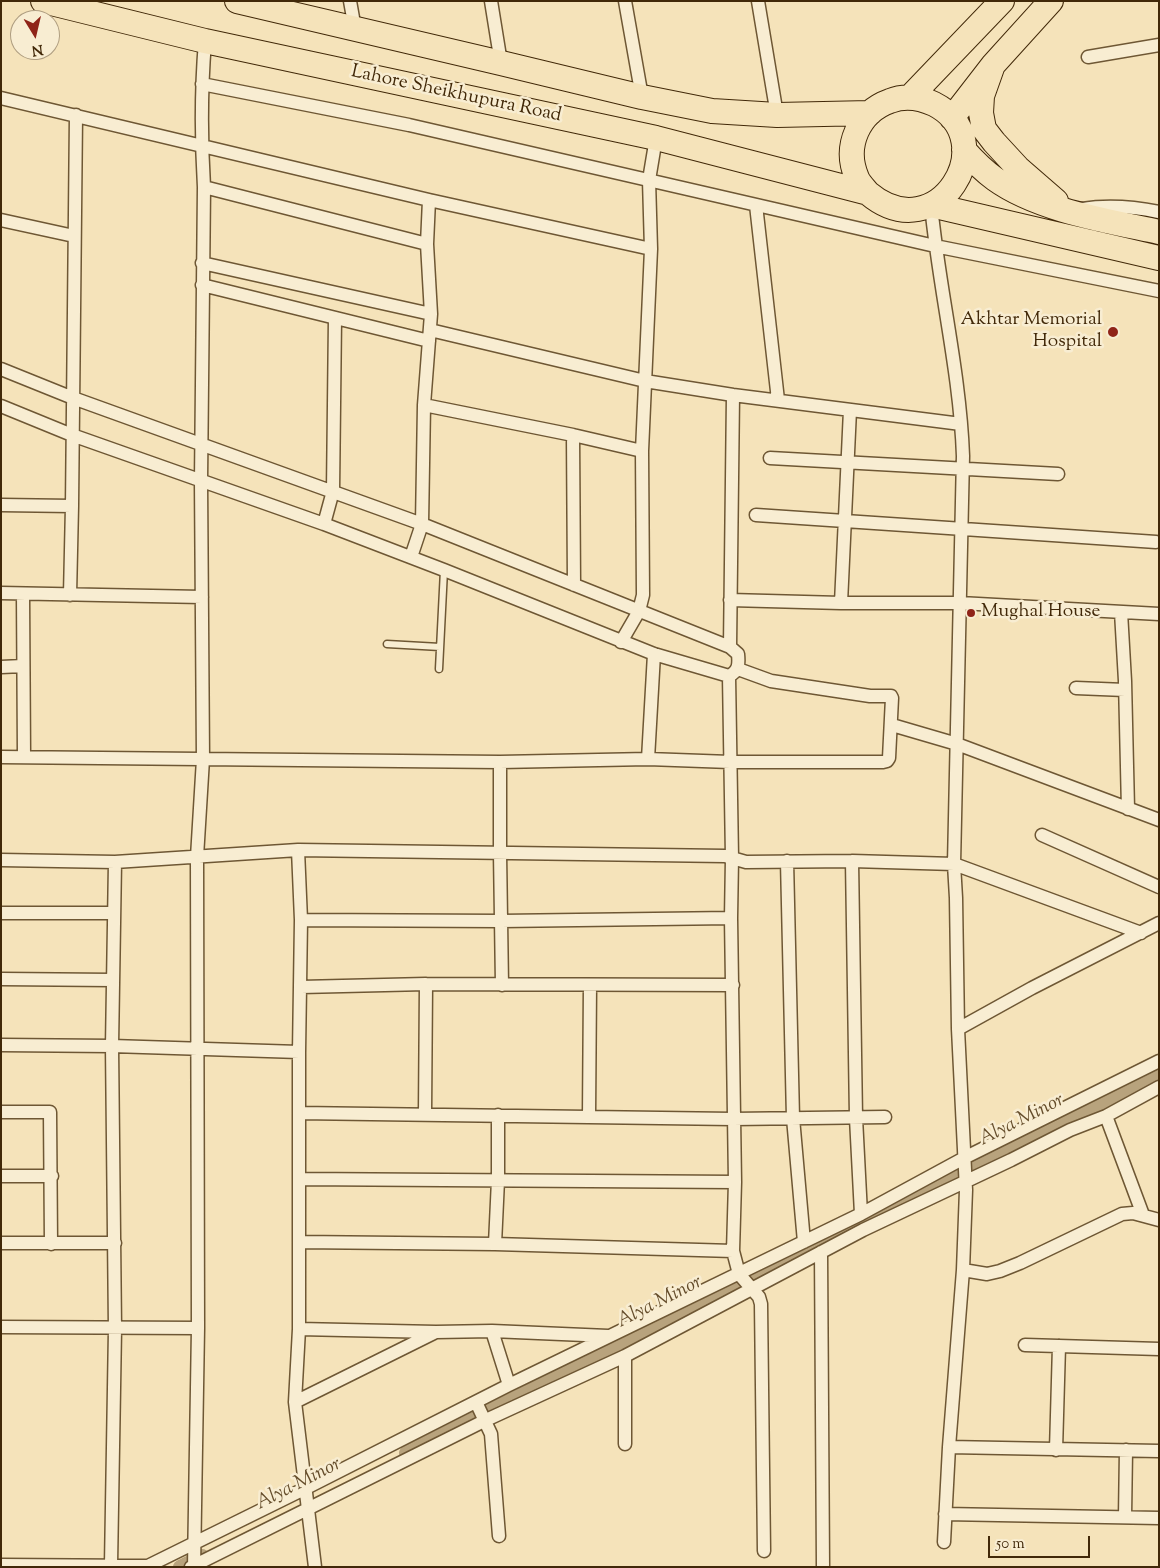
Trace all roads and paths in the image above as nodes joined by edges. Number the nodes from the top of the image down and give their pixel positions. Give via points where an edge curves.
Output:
1 (44, 1) edge
2 (237, 1) edge
3 (350, 1) edge
4 (491, 1) edge
5 (625, 1) edge
6 (758, 1) edge
7 (1001, 1) edge
8 (1051, 1) edge
9 (355, 28) junction
10 (205, 42) junction
11 (1159, 45) edge
12 (1088, 58) dead end
13 (501, 62) junction
14 (993, 65) junction
15 (202, 84) junction
16 (642, 97) junction
17 (910, 97) junction
18 (1, 98) edge
19 (870, 112) junction
20 (777, 115) junction
21 (76, 116) junction
22 (952, 118) junction
23 (656, 138) junction
24 (202, 146) junction
25 (964, 150) junction
26 (649, 180) junction
27 (204, 187) junction
28 (868, 193) junction
29 (430, 200) junction
30 (756, 205) junction
31 (931, 205) junction
32 (1068, 212) junction
33 (1159, 212) edge
34 (1, 220) edge
35 (1159, 232) edge
36 (74, 236) junction
37 (427, 244) junction
38 (935, 246) junction
39 (651, 249) junction
40 (1159, 258) edge
41 (202, 263) junction
42 (202, 286) junction
43 (1159, 291) edge
44 (432, 314) junction
45 (335, 318) junction
46 (429, 336) junction
47 (1, 369) edge
48 (646, 380) junction
49 (733, 395) junction
50 (73, 398) junction
51 (778, 400) junction
52 (424, 405) junction
53 (1, 406) edge
54 (850, 410) junction
55 (961, 424) junction
56 (573, 434) junction
57 (72, 435) junction
58 (202, 446) junction
59 (642, 451) junction
60 (770, 458) dead end
61 (848, 462) junction
62 (963, 468) junction
63 (1058, 474) dead end
64 (201, 481) junction
65 (333, 491) junction
66 (1, 505) edge
67 (72, 506) junction
68 (756, 515) dead end
69 (845, 521) junction
70 (324, 524) junction
71 (422, 524) junction
72 (961, 529) junction
73 (1156, 542) dead end
74 (411, 557) junction
75 (444, 570) junction
76 (574, 585) junction
77 (1, 594) edge
78 (23, 594) junction
79 (70, 595) junction
80 (202, 597) junction
81 (730, 600) junction
82 (960, 602) junction
83 (842, 603) junction
84 (640, 611) junction
85 (1121, 612) junction
86 (1159, 614) edge
87 (621, 642) junction
88 (387, 644) dead end
89 (730, 647) junction
90 (440, 648) junction
91 (654, 654) junction
92 (23, 666) junction
93 (1, 667) edge
94 (439, 669) dead end
95 (733, 672) junction
96 (1076, 688) dead end
97 (1125, 690) junction
98 (892, 725) junction
99 (957, 744) junction
100 (1, 757) edge
101 (24, 757) junction
102 (203, 759) junction
103 (648, 759) junction
104 (500, 762) junction
105 (730, 762) junction
106 (1128, 809) junction
107 (1159, 820) edge
108 (1042, 835) dead end
109 (298, 850) junction
110 (500, 853) junction
111 (198, 857) junction
112 (732, 858) junction
113 (1, 860) edge
114 (787, 861) junction
115 (852, 861) junction
116 (115, 862) junction
117 (954, 864) junction
118 (1159, 887) edge
119 (1, 913) edge
120 (113, 913) junction
121 (731, 918) junction
122 (301, 920) junction
123 (501, 921) junction
124 (1159, 923) edge
125 (1141, 933) junction
126 (1, 979) edge
127 (113, 980) junction
128 (426, 984) junction
129 (502, 985) junction
130 (590, 985) junction
131 (733, 985) junction
132 (301, 987) junction
133 (958, 1029) junction
134 (1, 1045) edge
135 (112, 1046) junction
136 (199, 1049) junction
137 (298, 1052) junction
138 (1159, 1061) edge
139 (1159, 1087) edge
140 (1, 1112) edge
141 (299, 1112) junction
142 (425, 1114) junction
143 (498, 1115) junction
144 (589, 1116) junction
145 (1106, 1116) junction
146 (793, 1118) junction
147 (856, 1118) junction
148 (886, 1118) dead end
149 (733, 1119) junction
150 (966, 1157) junction
151 (1, 1176) edge
152 (52, 1176) junction
153 (299, 1179) junction
154 (498, 1180) junction
155 (966, 1180) junction
156 (735, 1182) junction
157 (861, 1214) junction
158 (1143, 1215) junction
159 (1159, 1220) edge
160 (299, 1242) junction
161 (804, 1242) junction
162 (1, 1243) edge
163 (115, 1243) junction
164 (51, 1244) junction
165 (495, 1244) junction
166 (733, 1251) junction
167 (821, 1252) junction
168 (963, 1270) junction
169 (739, 1274) junction
170 (752, 1288) junction
171 (1, 1328) edge
172 (115, 1328) junction
173 (198, 1328) junction
174 (299, 1329) junction
175 (492, 1331) junction
176 (436, 1332) junction
177 (610, 1336) junction
178 (1025, 1345) dead end
179 (1059, 1346) junction
180 (1159, 1349) edge
181 (624, 1356) junction
182 (509, 1385) junction
183 (295, 1402) junction
184 (481, 1412) junction
185 (626, 1444) dead end
186 (949, 1447) junction
187 (1056, 1450) junction
188 (1126, 1450) junction
189 (1159, 1451) edge
190 (306, 1488) junction
191 (309, 1510) junction
192 (946, 1514) junction
193 (1125, 1517) junction
194 (1159, 1518) edge
195 (499, 1536) dead end
196 (944, 1542) dead end
197 (194, 1543) junction
198 (764, 1551) dead end
199 (1, 1565) edge
200 (111, 1565) junction
201 (147, 1566) edge
202 (193, 1566) edge
203 (315, 1567) edge
204 (823, 1567) edge

1 - 10 highway, Lahore Sheikhupura Road
2 - 9 highway, Lahore Sheikhupura Road
3 - 9 street
4 - 13 street
5 - 16 street
6 - 20 street
7 - 17 highway
8 - 14 highway
9 - 13 highway, Lahore Sheikhupura Road
10 - 15 street
10 - 23 highway, Lahore Sheikhupura Road
11 - 12 street
13 - 16 highway, Lahore Sheikhupura Road
14 - 22 highway
14 - 32 highway via 982,96 984,129 1018,168
15 - 24 street
15 - 26 street via 408,125
16 - 20 highway, Lahore Sheikhupura Road via 712,110
17 - 19 highway via 895,99
17 - 22 highway via 926,100
18 - 21 street
19 - 20 highway, Lahore Sheikhupura Road
19 - 28 highway via 858,127 852,144 857,178
21 - 24 street
21 - 36 street
22 - 25 highway
23 - 26 street
23 - 28 highway, Lahore Sheikhupura Road
24 - 27 street
24 - 29 street
25 - 31 highway via 964,161 956,183
25 - 32 highway via 995,179
26 - 30 street
26 - 39 street
27 - 37 street
27 - 41 street
28 - 31 highway via 898,209
29 - 37 street
29 - 39 street
30 - 38 street
30 - 51 street
31 - 38 street
31 - 40 highway
32 - 33 street via 1095,207 1142,208
32 - 35 highway
34 - 36 street
36 - 50 street
37 - 44 street
38 - 43 street
38 - 55 street
39 - 48 street
41 - 42 street
41 - 44 street
42 - 45 street
42 - 58 street
44 - 46 street
45 - 46 street
45 - 65 street
46 - 48 street
46 - 52 street
47 - 50 street
48 - 49 street
48 - 59 street
49 - 51 street
49 - 81 street
50 - 57 street
50 - 58 street
51 - 54 street
52 - 56 street
52 - 71 street
53 - 57 street
54 - 55 street
54 - 61 street
55 - 62 street
56 - 59 street
56 - 76 street
57 - 64 street
57 - 67 street
58 - 64 street
58 - 65 street
59 - 84 street via 643,595
60 - 61 street
61 - 62 street
61 - 69 street
62 - 63 street
62 - 72 street
64 - 70 street
64 - 80 street
65 - 70 street
65 - 71 street
66 - 67 street
67 - 79 street
68 - 69 street
69 - 72 street
69 - 83 street
70 - 74 street
71 - 74 street
71 - 76 street
72 - 73 street
72 - 82 street
74 - 75 street
75 - 87 street
75 - 90 lane
76 - 84 street
77 - 78 street
78 - 79 street
78 - 92 street
79 - 80 street
80 - 102 street
81 - 83 street
81 - 89 street
82 - 83 street
82 - 85 street
82 - 99 street
84 - 87 street
84 - 89 street
85 - 86 street
85 - 97 street
87 - 91 street
88 - 90 lane
89 - 95 street via 738,654
90 - 94 lane
91 - 95 street
91 - 103 street
92 - 93 street
92 - 101 street
95 - 98 street via 771,681 870,696 890,696
95 - 105 street
96 - 97 street
97 - 106 street
98 - 99 street
98 - 105 street via 889,758 885,762
99 - 106 street
99 - 117 street
100 - 101 street
101 - 102 street
102 - 104 street
102 - 111 street
103 - 104 street
103 - 105 street
104 - 110 street
105 - 112 street
106 - 107 street
108 - 118 street
109 - 110 street
109 - 111 street
109 - 122 street
110 - 112 street
110 - 123 street
111 - 116 street
111 - 136 street
112 - 114 street via 746,862
112 - 121 street
113 - 116 street
114 - 115 street
114 - 146 street
115 - 117 street
115 - 147 street
116 - 120 street
117 - 125 street
117 - 133 street
119 - 120 street
120 - 127 street
121 - 123 street
121 - 131 street
122 - 123 street
122 - 132 street
123 - 129 street
124 - 125 street
125 - 133 street
126 - 127 street
127 - 135 street
128 - 129 street
128 - 132 street
128 - 142 street
129 - 130 street
130 - 131 street
130 - 144 street
131 - 149 street
132 - 137 street
133 - 150 street
134 - 135 street
135 - 136 street
135 - 163 street
136 - 137 street
136 - 173 street
137 - 141 street
138 - 150 street
139 - 145 street
140 - 152 street via 50,1112
141 - 142 street
141 - 153 street
142 - 143 street
143 - 144 street
143 - 154 street
144 - 149 street
145 - 155 street
145 - 158 street
146 - 147 street
146 - 149 street
146 - 161 street
147 - 148 street
147 - 157 street
149 - 156 street
150 - 155 street
150 - 157 street
151 - 152 street
152 - 164 street
153 - 154 street
153 - 160 street
154 - 156 street
154 - 165 street
155 - 167 street
155 - 168 street
156 - 166 street
157 - 161 street
158 - 159 street
158 - 168 street via 1116,1216 1000,1271 987,1274
160 - 165 street
160 - 174 street
161 - 169 street
162 - 164 street
163 - 164 street
163 - 172 street
165 - 166 street
166 - 169 street
167 - 170 street
167 - 204 street
168 - 186 street
169 - 170 street
169 - 177 street
170 - 181 street
170 - 198 street via 761,1304
171 - 172 street
172 - 173 street
172 - 200 street
173 - 197 street
174 - 176 street
174 - 183 street
175 - 176 street
175 - 177 street
175 - 182 street
176 - 183 street
177 - 182 street
178 - 179 street
179 - 180 street
179 - 187 street
181 - 184 street
181 - 185 street
182 - 184 street
183 - 190 street
184 - 190 street
184 - 191 street
184 - 195 street via 491,1434
186 - 187 street
186 - 192 street
187 - 188 street
188 - 189 street
188 - 193 street
190 - 191 street
190 - 197 street
191 - 202 street
191 - 203 street
192 - 193 street
192 - 196 street
193 - 194 street
197 - 201 street
197 - 202 street
199 - 200 street
200 - 201 street

